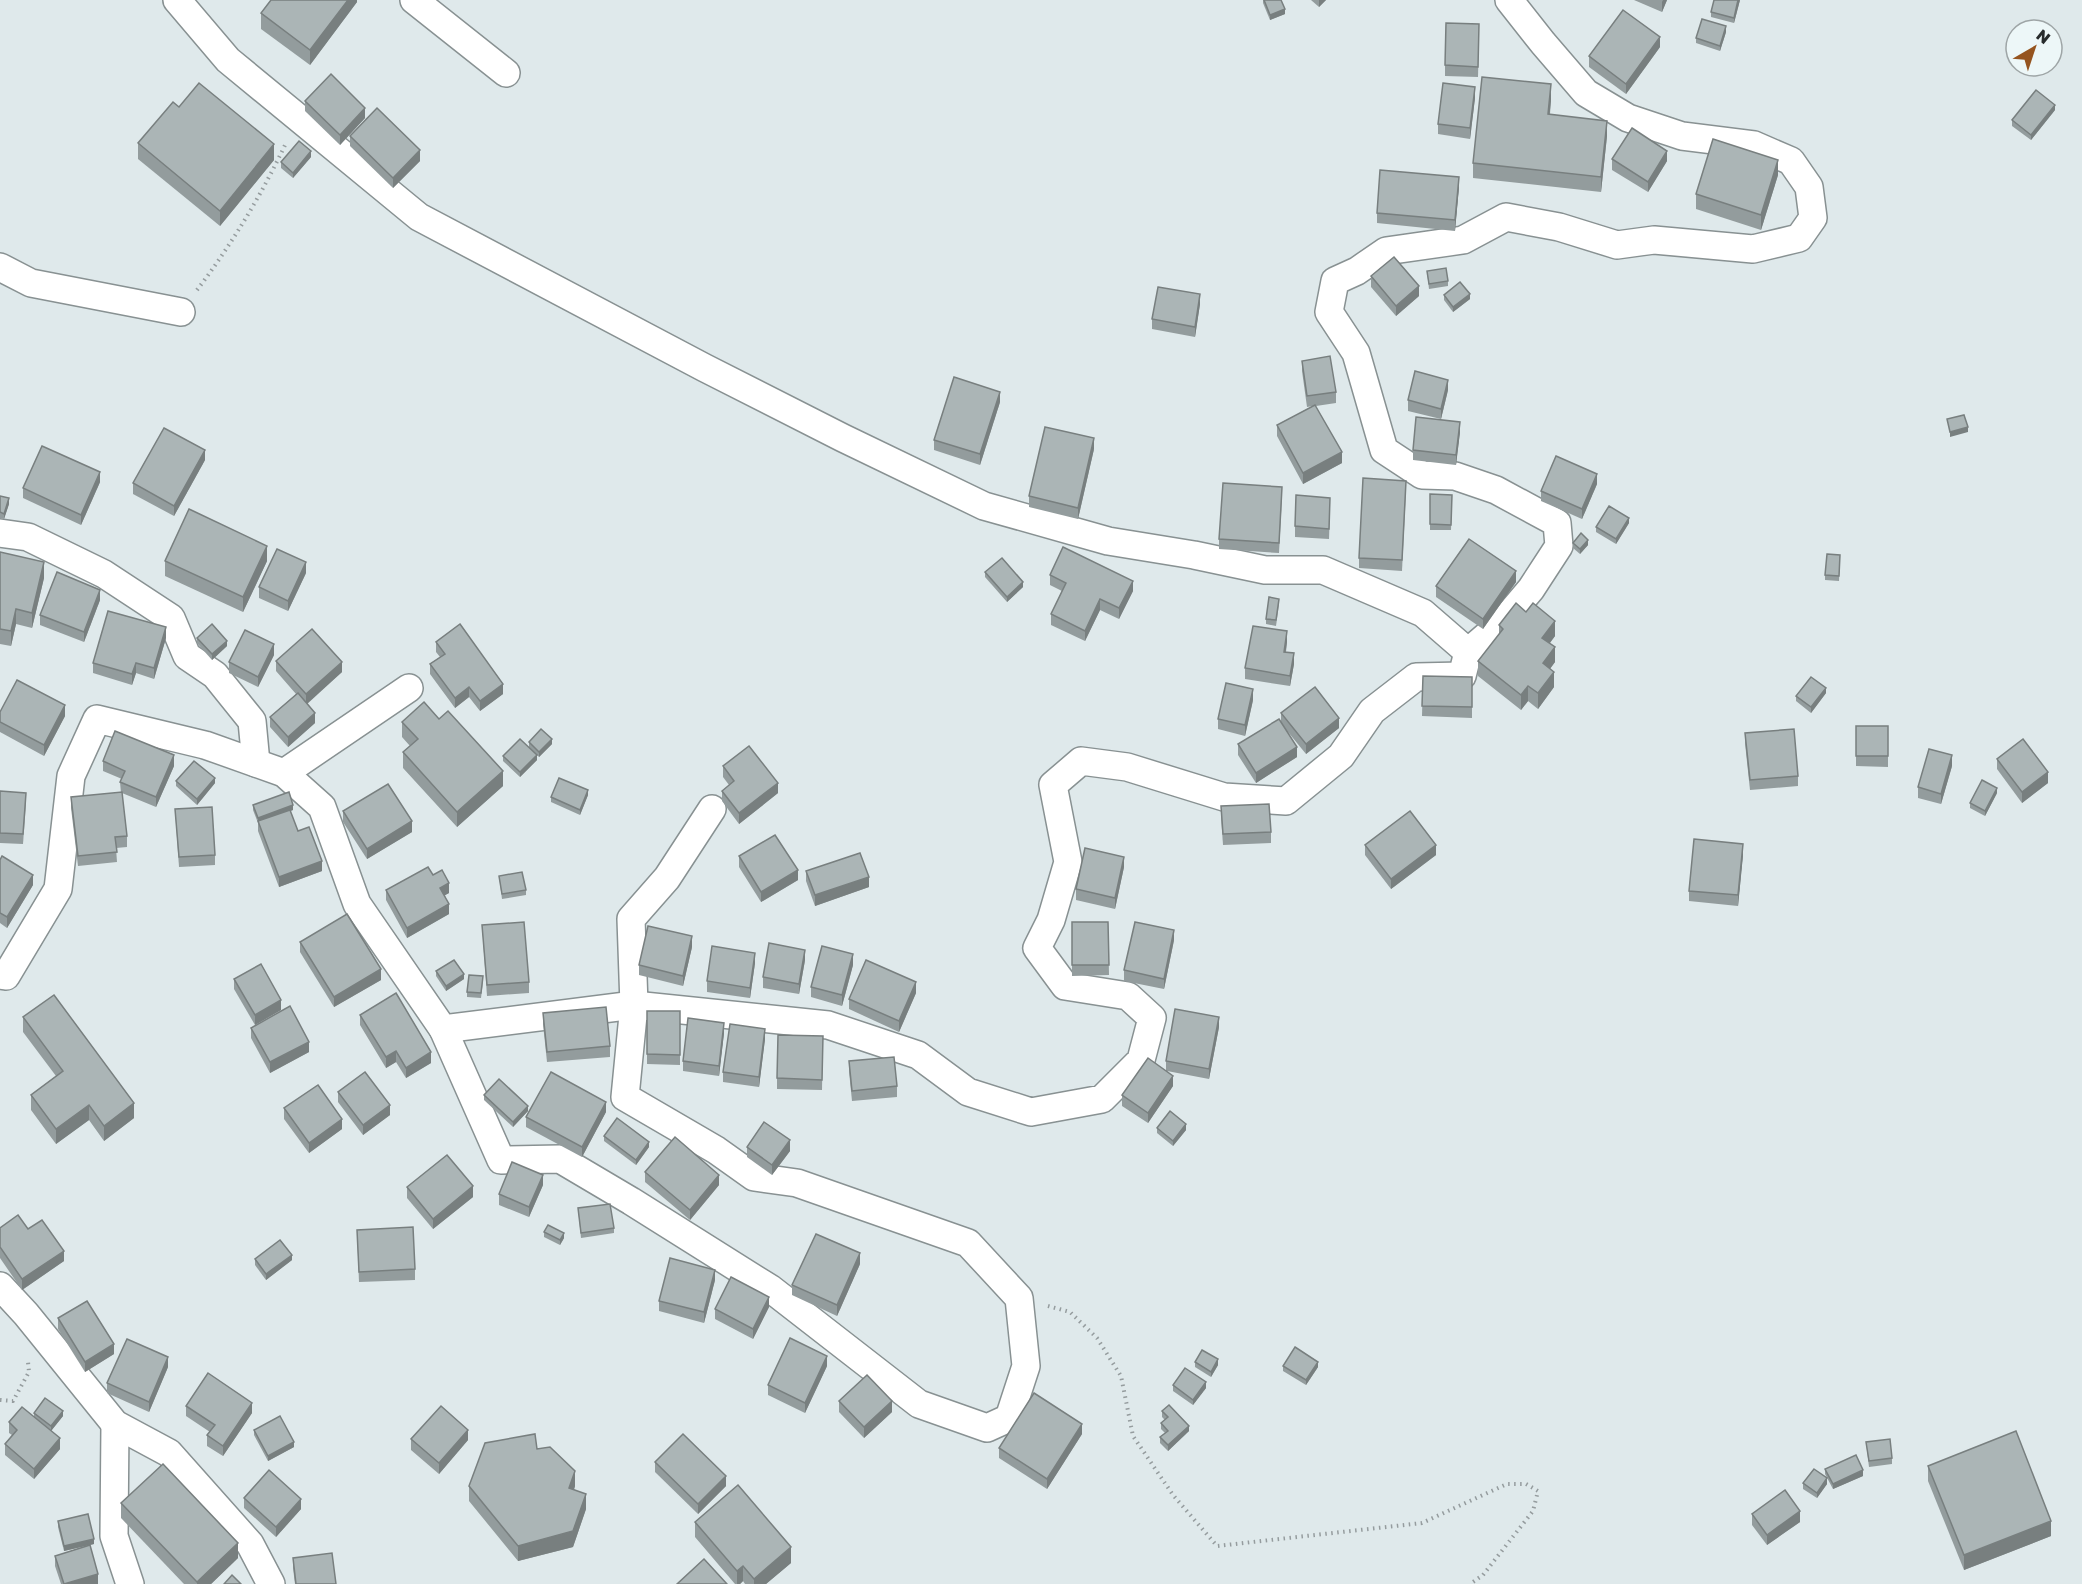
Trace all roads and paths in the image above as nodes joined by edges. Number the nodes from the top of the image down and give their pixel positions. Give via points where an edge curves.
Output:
1 (177, 0) edge
2 (414, 0) edge
3 (1509, 0) edge
4 (506, 73) dead end
5 (298, 118) junction
6 (0, 267) edge
7 (181, 312) joint
8 (0, 533) edge
9 (1468, 652) junction
10 (409, 688) dead end
11 (256, 763) junction
12 (284, 773) junction
13 (712, 809) dead end
14 (0, 975) edge
15 (634, 1005) junction
16 (443, 1029) junction
17 (0, 1286) edge
18 (1019, 1298) junction
19 (22, 1310) junction
20 (0, 1400) edge
21 (115, 1424) junction
22 (129, 1584) edge
23 (271, 1584) edge
24 (1470, 1584) edge

1 - 5 street via 228,60
2 - 4 street
3 - 9 street via 1586,93 1628,118 1682,136 1754,145 1791,161 1809,188 1813,218 1799,238 1754,249 1654,240 1617,245 1559,227 1506,217 1463,240 1386,251 1335,281 1329,312 1356,353 1384,450 1422,475 1455,476 1496,490 1557,523 1559,546 1531,589 1503,622
5 - 7 path via 268,181
5 - 9 street via 419,217 705,368 984,506 1108,541 1265,570 1323,570 1423,613
6 - 7 street via 31,283
8 - 11 street via 28,537 104,574 171,618 186,656 215,675 252,721
9 - 15 street via 1462,676 1416,677 1372,711 1341,756 1286,801 1224,797 1126,767 1081,761 1053,785 1068,862 1051,920 1037,948 1065,986 1128,996 1152,1018 1141,1060 1102,1099 1031,1112 968,1092 918,1055 828,1025
10 - 12 street
11 - 12 street
11 - 14 street via 205,745 98,719 70,776 58,889 6,975
12 - 16 street via 322,807 357,904
13 - 15 street via 667,878 631,919
15 - 16 street
15 - 18 street via 625,1097 716,1150 753,1177 797,1183 968,1243
16 - 18 street via 501,1160 560,1159 631,1200 771,1288 919,1404 987,1428 1009,1418 1026,1366
17 - 19 street
18 - 24 path via 1070,1312 1097,1338 1121,1376 1132,1436 1173,1495 1217,1545 1422,1523 1507,1484 1526,1484 1538,1491 1533,1511 1483,1575
19 - 20 path via 29,1372 13,1401
19 - 21 street
21 - 22 street via 114,1536
21 - 23 street via 169,1453 250,1544

